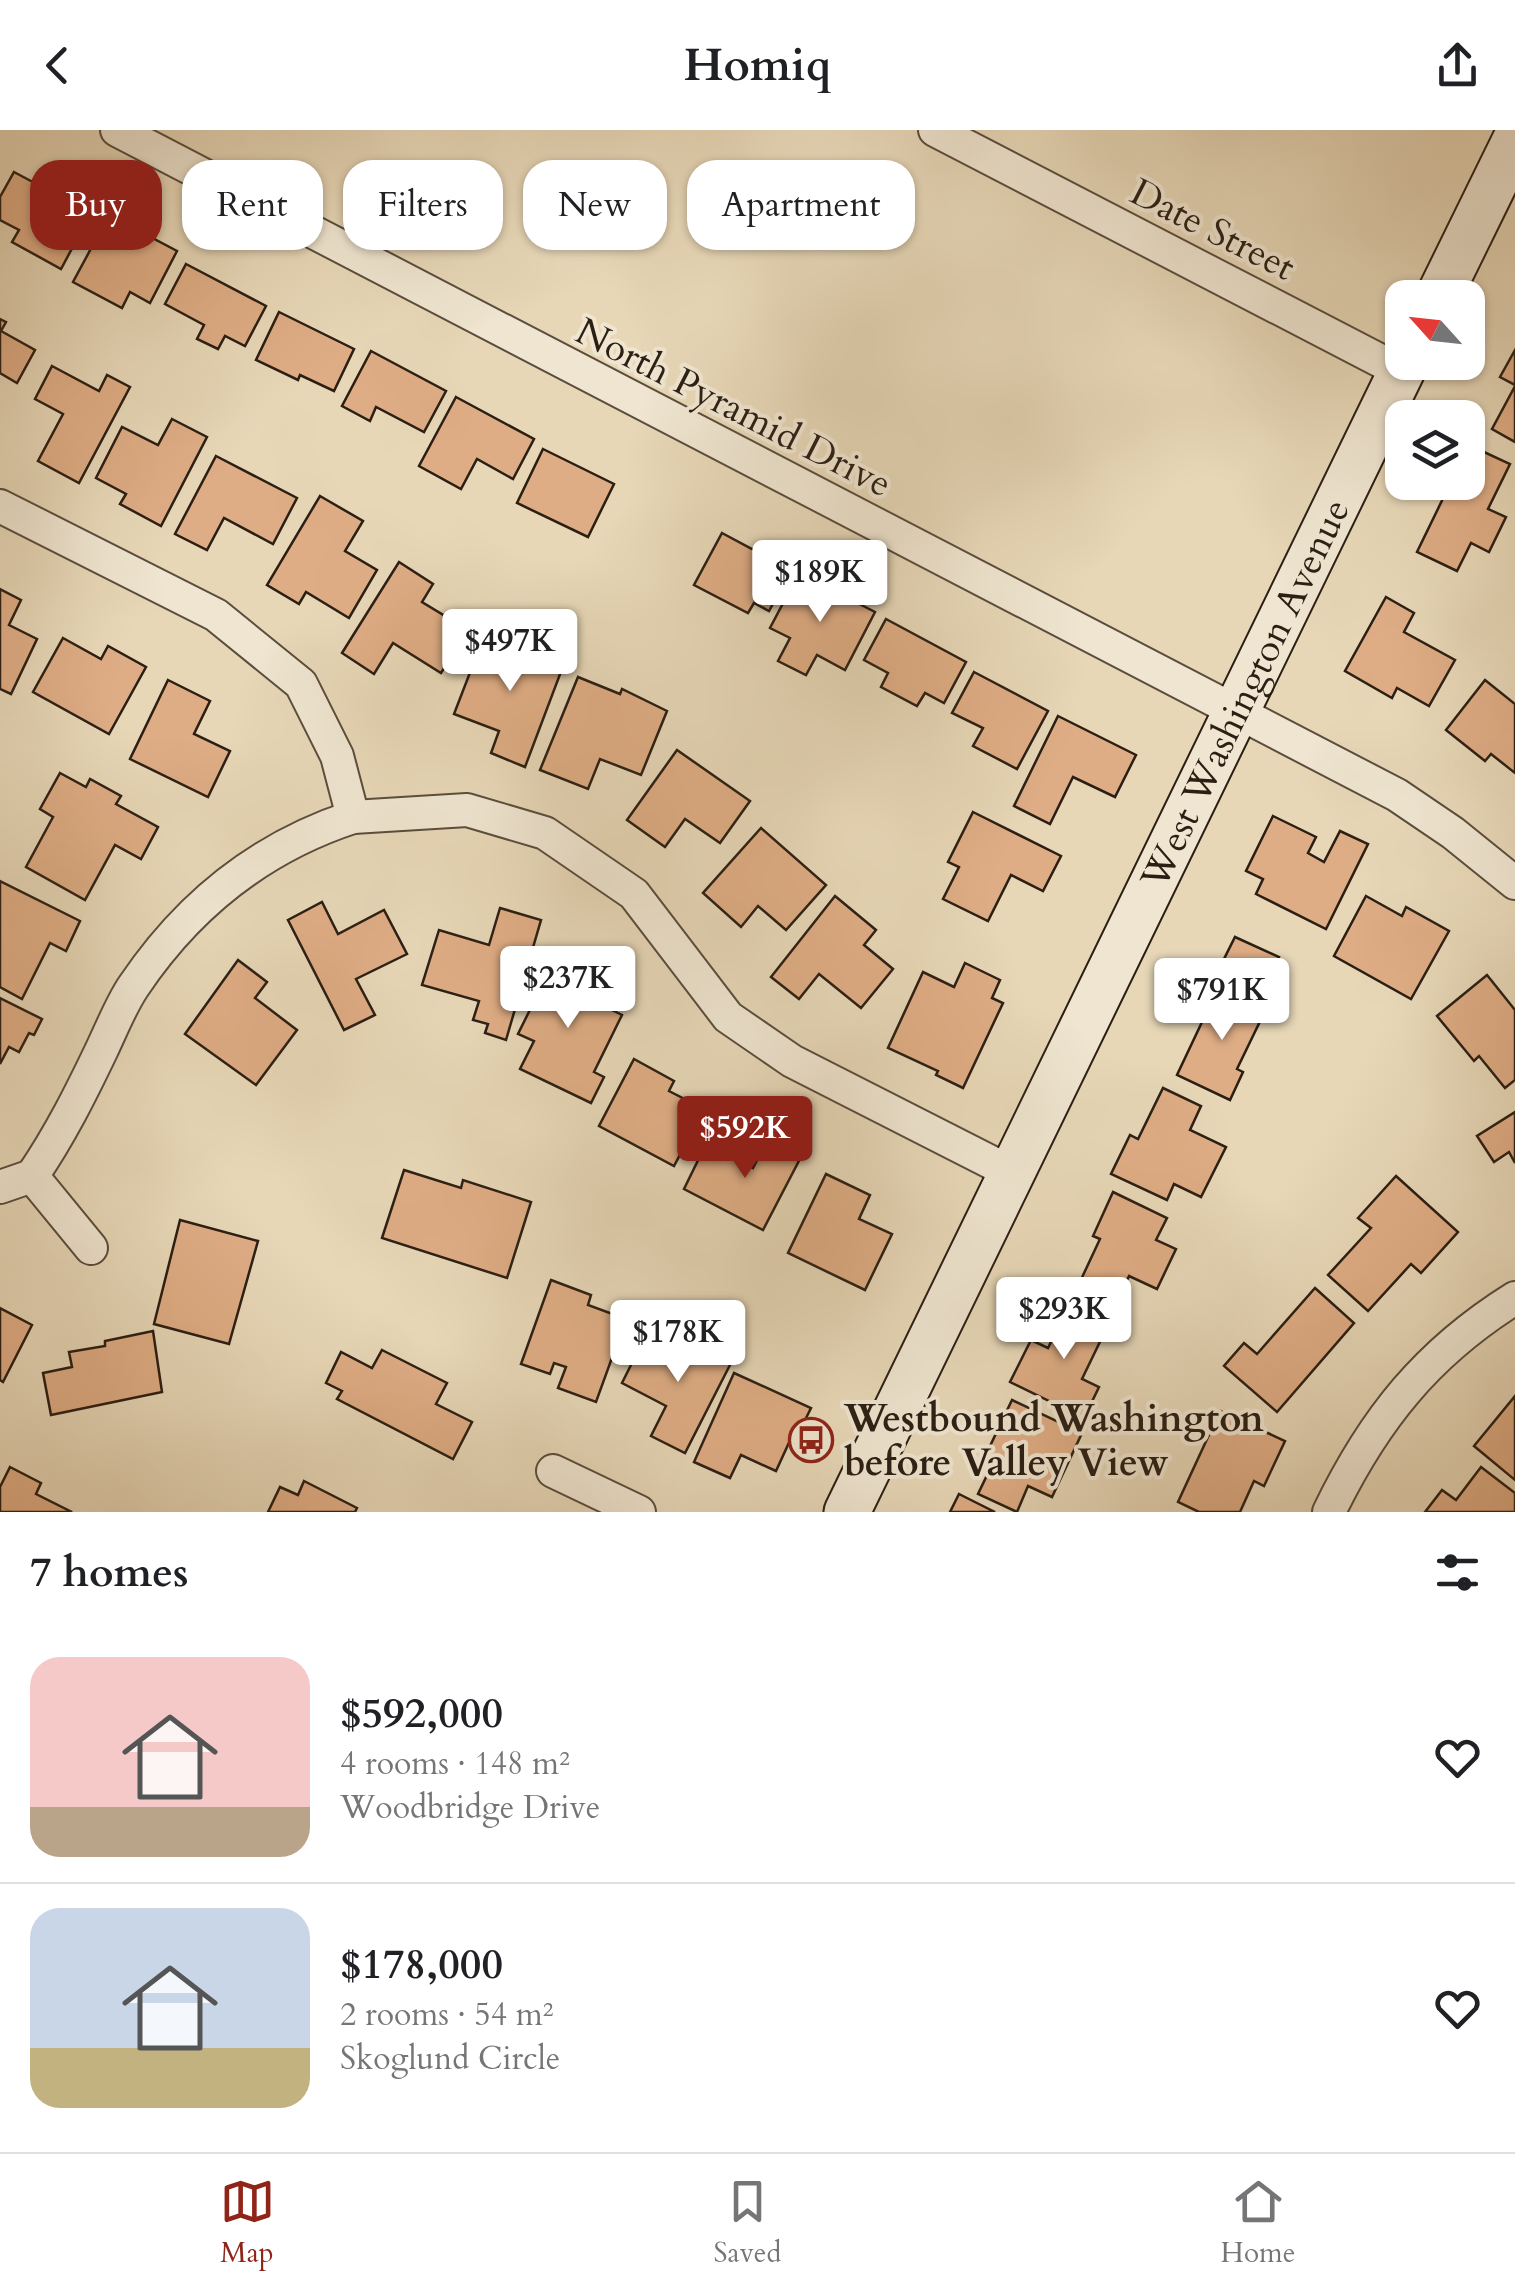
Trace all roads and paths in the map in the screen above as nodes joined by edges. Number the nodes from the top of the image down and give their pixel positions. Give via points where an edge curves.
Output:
1 (117, 130) edge
2 (935, 130) edge
3 (1515, 140) edge
4 (1447, 280) edge
5 (1385, 357) edge
6 (1398, 380) edge
7 (0, 506) edge
8 (1234, 713) junction
9 (353, 816) junction
10 (1515, 882) edge
11 (1012, 1172) junction
12 (32, 1176) junction
13 (0, 1187) edge
14 (92, 1248) dead end
15 (1515, 1298) edge
16 (553, 1471) dead end
17 (639, 1512) edge
18 (848, 1512) edge
19 (1329, 1512) edge

1 - 8 street, North Pyramid Drive
2 - 5 street, Date Street
3 - 4 main road
6 - 8 main road, West Washington Avenue
7 - 9 street via 216,615 301,684 336,756
8 - 10 street, North Pyramid Drive via 1397,796
8 - 11 main road, West Washington Avenue
9 - 11 street via 467,810 545,833 634,894 728,1017 792,1061
9 - 12 street via 252,862 165,946 132,989 61,1134
11 - 18 main road, West Washington Avenue
12 - 13 street
12 - 14 street
15 - 19 street via 1441,1351 1407,1386 1375,1428
16 - 17 street

